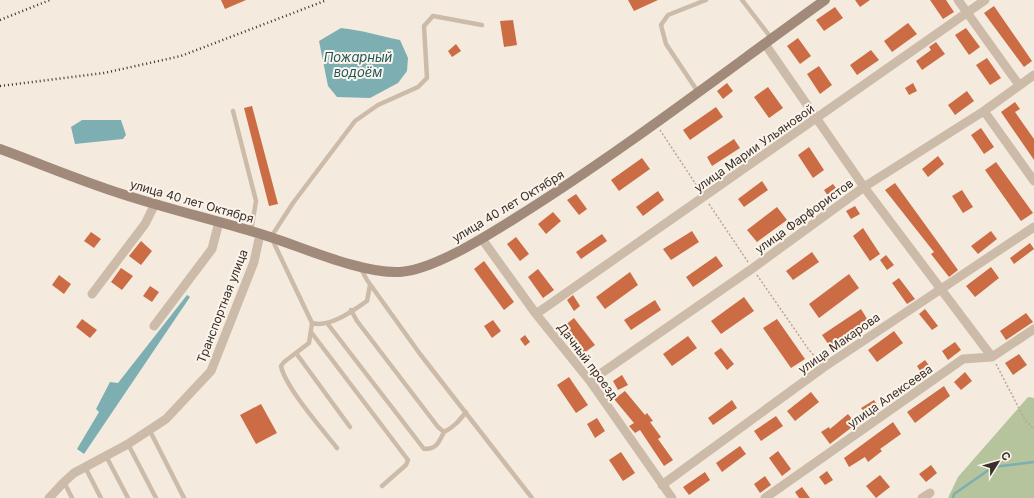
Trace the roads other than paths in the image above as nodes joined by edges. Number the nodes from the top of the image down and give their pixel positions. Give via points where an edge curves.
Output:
1 (706, 0) edge
2 (742, 0) edge
3 (825, 0) edge
4 (958, 0) edge
5 (985, 0) edge
6 (967, 13) junction
7 (482, 25) dead end
8 (768, 41) junction
9 (1034, 75) edge
10 (1019, 86) junction
11 (698, 92) junction
12 (233, 111) dead end
13 (984, 111) junction
14 (816, 119) junction
15 (0, 149) edge
16 (1034, 181) edge
17 (864, 187) junction
18 (155, 204) junction
19 (219, 222) junction
20 (1034, 226) edge
21 (256, 232) junction
22 (271, 237) junction
23 (482, 239) junction
24 (360, 266) junction
25 (370, 285) junction
26 (940, 288) junction
27 (92, 294) dead end
28 (351, 310) junction
29 (536, 314) junction
30 (312, 323) junction
31 (327, 324) junction
32 (154, 326) dead end
33 (1034, 329) edge
34 (311, 332) junction
35 (296, 353) junction
36 (992, 357) junction
37 (590, 381) junction
38 (466, 412) junction
39 (350, 427) dead end
40 (150, 431) junction
41 (444, 432) junction
42 (128, 444) junction
43 (337, 448) dead end
44 (106, 456) junction
45 (85, 467) junction
46 (64, 482) junction
47 (662, 485) junction
48 (382, 486) dead end
49 (49, 498) edge
50 (72, 498) edge
51 (101, 498) edge
52 (128, 498) edge
53 (156, 498) edge
54 (184, 498) edge
55 (532, 498) edge
56 (672, 498) edge
57 (765, 498) edge

1 - 11 lane via 668,15 661,25 666,44
2 - 8 lane
3 - 8 street, улица 40 лет Октября
4 - 6 street
5 - 6 street, улица Марии Ульяновой
6 - 10 street
6 - 14 street, улица Марии Ульяновой
7 - 22 lane via 433,16 424,26 427,78 418,87 378,105 355,121 293,203
8 - 11 street, улица 40 лет Октября
8 - 14 street
9 - 10 street, улица Фарфористов
10 - 13 street, улица Фарфористов
11 - 23 street, улица 40 лет Октября via 583,176
12 - 21 lane via 256,201
13 - 16 street
13 - 17 street, улица Фарфористов
14 - 17 street
14 - 29 street, улица Марии Ульяновой
15 - 18 street, улица 40 лет Октября
17 - 26 street
17 - 37 street, улица Фарфористов
18 - 19 street, улица 40 лет Октября
18 - 27 street via 145,224
19 - 21 street, улица 40 лет Октября
19 - 32 street via 212,249
20 - 26 street, улица Макарова
21 - 22 street, улица 40 лет Октября
21 - 40 street, Транспортная улица via 254,262 211,371 171,414
22 - 24 street, улица 40 лет Октября
22 - 30 lane
23 - 24 street, улица 40 лет Октября via 445,258 415,269 401,272
23 - 29 street, Дачный проезд
24 - 25 lane
25 - 28 lane via 367,300
25 - 38 lane
26 - 36 street
26 - 47 street, улица Макарова via 824,367
28 - 31 lane
28 - 41 lane
29 - 37 street, Дачный проезд
30 - 31 lane
30 - 34 lane
31 - 41 lane via 424,449 432,449 438,445
33 - 36 street, улица Алексеева
34 - 35 lane via 309,343
34 - 48 lane via 408,460 401,470
35 - 39 lane
35 - 43 lane via 284,362 281,366 282,371 293,390
36 - 57 street, улица Алексеева via 963,359
37 - 47 street, Дачный проезд
38 - 41 lane via 458,423
38 - 55 lane
40 - 42 street, Транспортная улица
40 - 54 lane
42 - 44 street, Транспортная улица
42 - 53 lane
44 - 45 street, Транспортная улица
44 - 52 lane
45 - 46 street, Транспортная улица
45 - 51 lane
46 - 49 street, Транспортная улица
46 - 50 lane
47 - 56 street, Дачный проезд

